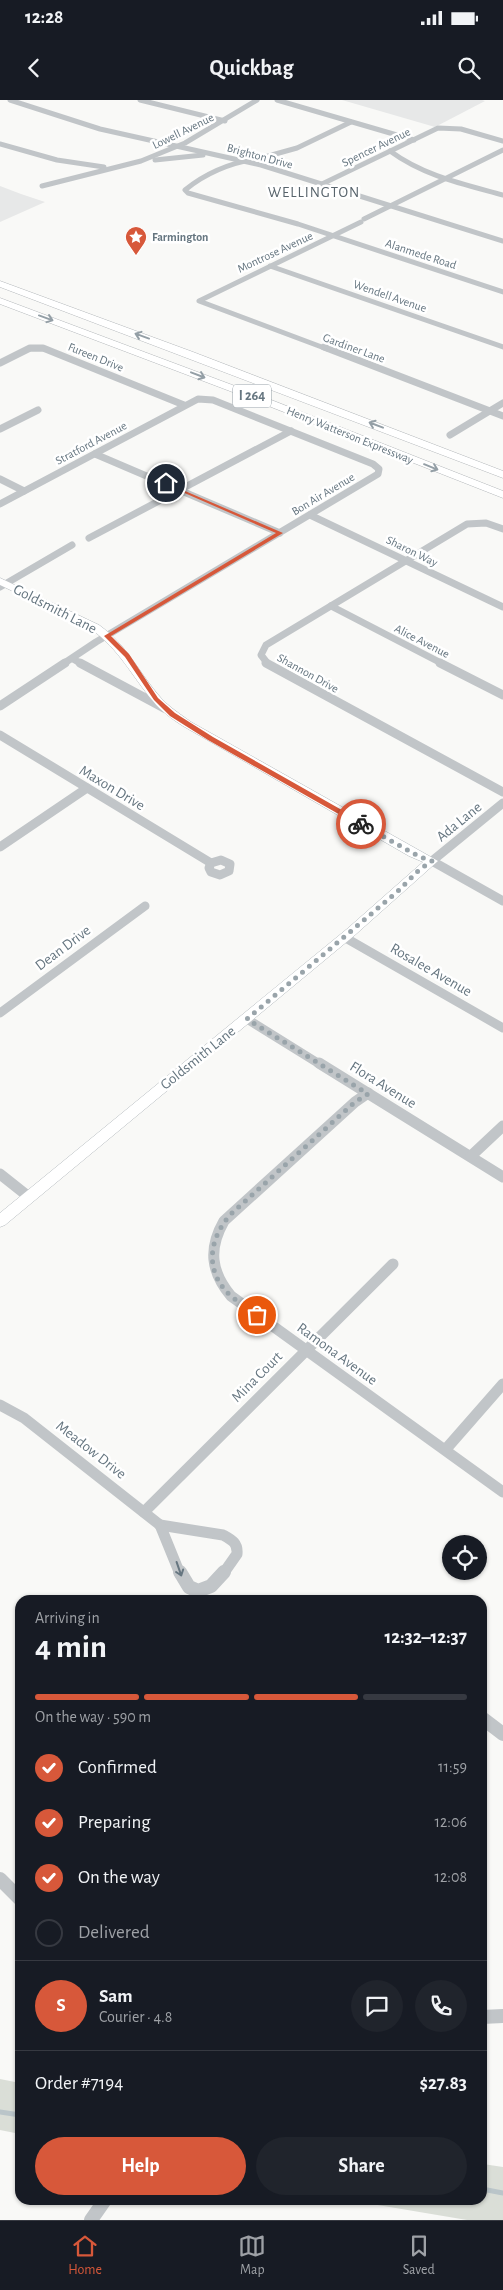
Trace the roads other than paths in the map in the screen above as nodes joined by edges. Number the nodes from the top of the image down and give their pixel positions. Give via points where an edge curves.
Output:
1 (10, 100) edge
2 (140, 100) edge
3 (257, 100) edge
4 (277, 100) edge
5 (225, 121) junction
6 (351, 122) junction
7 (384, 132) junction
8 (414, 140) junction
9 (503, 141) edge
10 (0, 144) edge
11 (395, 144) junction
12 (178, 146) junction
13 (503, 150) edge
14 (390, 151) junction
15 (219, 155) junction
16 (261, 158) junction
17 (241, 160) junction
18 (141, 161) junction
19 (261, 165) junction
20 (112, 168) junction
21 (446, 178) junction
22 (322, 184) junction
23 (195, 185) junction
24 (42, 186) dead end
25 (503, 195) edge
26 (202, 196) junction
27 (389, 205) junction
28 (332, 235) junction
29 (503, 241) edge
30 (270, 266) junction
31 (0, 273) edge
32 (0, 284) edge
33 (503, 292) edge
34 (0, 301) edge
35 (198, 301) joint
36 (119, 328) junction
37 (503, 347) edge
38 (0, 363) edge
39 (503, 403) edge
40 (184, 405) junction
41 (38, 410) dead end
42 (491, 410) junction
43 (503, 416) edge
44 (0, 429) edge
45 (291, 431) junction
46 (450, 435) dead end
47 (95, 454) junction
48 (503, 475) edge
49 (0, 480) edge
50 (182, 489) junction
51 (24, 491) junction
52 (503, 495) edge
53 (0, 504) edge
54 (310, 515) junction
55 (503, 529) edge
56 (280, 533) junction
57 (89, 538) dead end
58 (72, 545) dead end
59 (406, 560) junction
60 (2, 584) edge
61 (330, 606) junction
62 (503, 607) edge
63 (107, 636) junction
64 (73, 659) junction
65 (503, 695) edge
66 (0, 706) edge
67 (164, 708) junction
68 (0, 735) edge
69 (87, 788) junction
70 (503, 792) edge
71 (503, 803) edge
72 (0, 847) edge
73 (432, 861) junction
74 (211, 863) dead end
75 (503, 902) edge
76 (145, 906) dead end
77 (344, 937) junction
78 (0, 1013) edge
79 (247, 1019) junction
80 (503, 1028) edge
81 (368, 1094) junction
82 (503, 1126) edge
83 (471, 1156) junction
84 (0, 1174) edge
85 (503, 1177) edge
86 (29, 1197) junction
87 (0, 1221) edge
88 (393, 1264) dead end
89 (306, 1350) junction
90 (503, 1384) edge
91 (0, 1405) edge
92 (446, 1449) junction
93 (503, 1492) edge
94 (144, 1512) junction
95 (160, 1525) junction
96 (487, 1722) edge
97 (503, 1734) edge
98 (0, 1880) edge
99 (15, 1894) edge
100 (503, 2016) edge
101 (487, 2017) edge
102 (102, 2205) edge
103 (91, 2220) edge

1 - 12 street, Brighton Drive via 100,129
2 - 5 street
3 - 5 street, Lowell Avenue
4 - 6 street
5 - 12 street, Lowell Avenue
6 - 7 street
6 - 16 street via 297,148
7 - 8 street
7 - 11 street
8 - 9 street, Spencer Avenue via 438,128 461,130
8 - 11 street, Spencer Avenue
10 - 20 street via 57,160
11 - 14 street, Spencer Avenue
12 - 15 street, Brighton Drive
12 - 18 street, Lowell Avenue
13 - 21 street, Montrose Avenue
14 - 21 street via 412,167
14 - 22 street, Spencer Avenue
15 - 17 street, Brighton Drive
15 - 18 street, Lowell Avenue
16 - 17 street
16 - 19 street
17 - 19 street, Brighton Drive
17 - 23 street via 207,174
18 - 20 street, Lowell Avenue
19 - 22 street, Brighton Drive
20 - 24 street, Lowell Avenue
21 - 25 street
21 - 27 street, Montrose Avenue
22 - 27 street, Brighton Drive
23 - 26 street
23 - 26 street, Alanmede Road via 187,188 186,192
26 - 28 street, Alanmede Road
27 - 28 street, Montrose Avenue
27 - 29 street, Brighton Drive
28 - 30 street, Montrose Avenue
28 - 33 street, Alanmede Road
30 - 35 street, Montrose Avenue
30 - 37 street, Wendell Avenue
31 - 36 highway
32 - 36 highway, Henry Watterson Expressway / I 264
34 -> 52 highway, Henry Watterson Expressway / I 264
35 - 42 street, Gardiner Lane
48 -> 36 highway, Henry Watterson Expressway / I 264
38 - 40 street, Fureen Drive via 30,348 44,348
39 - 42 street
40 - 45 street, Stratford Avenue via 193,400 213,400
40 - 47 street, Stratford Avenue
41 - 44 street
42 - 43 street, Gardiner Lane
42 - 46 street
45 - 50 street
45 - 54 street, Bon Air Avenue via 374,464 379,470 378,474
47 - 50 street
47 - 51 street, Stratford Avenue
49 - 51 street
50 - 56 street
50 - 57 street
51 - 53 street, Stratford Avenue
54 - 56 street, Bon Air Avenue
54 - 59 street, Sharon Way
55 - 59 street, Shannon Drive via 486,523 467,524
56 - 63 street, Bon Air Avenue
58 - 60 street
59 - 61 street, Shannon Drive
59 - 62 street, Sharon Way
60 - 63 street, Goldsmith Lane via 95,627
61 - 65 street, Alice Avenue
61 - 70 street, Shannon Drive via 266,644 261,650 261,659
63 - 64 street, Bon Air Avenue
63 - 67 street, Goldsmith Lane via 127,655
64 - 66 street, Bon Air Avenue
64 - 67 street
67 - 73 street, Goldsmith Lane via 210,738
68 - 69 street, Maxon Drive
69 - 72 street
69 - 74 street, Maxon Drive
71 - 73 street, Ada Lane
73 - 75 street
73 - 77 street, Goldsmith Lane
76 - 78 street, Dean Drive
77 - 79 street, Goldsmith Lane
77 - 80 street, Rosalee Avenue
79 - 81 street, Flora Avenue
79 - 86 street, Goldsmith Lane
81 - 83 street, Flora Avenue
81 - 89 street, Ramona Avenue via 355,1102 231,1214 218,1230 212,1248 216,1277 226,1291
82 - 83 street
83 - 85 street, Flora Avenue
84 - 86 street
86 - 87 street, Goldsmith Lane
88 - 89 street, Mina Court
89 - 92 street, Ramona Avenue
89 - 94 street, Mina Court
90 - 92 street
91 - 94 street, Meadow Drive via 24,1418
92 - 93 street, Ramona Avenue
94 - 95 street, Meadow Drive
95 -> 95 street, Meadow Drive via 169,1540 182,1578 196,1591 205,1590 213,1584 238,1553 233,1539 223,1535
96 - 97 street
98 - 99 street
100 - 101 street
102 - 103 street

